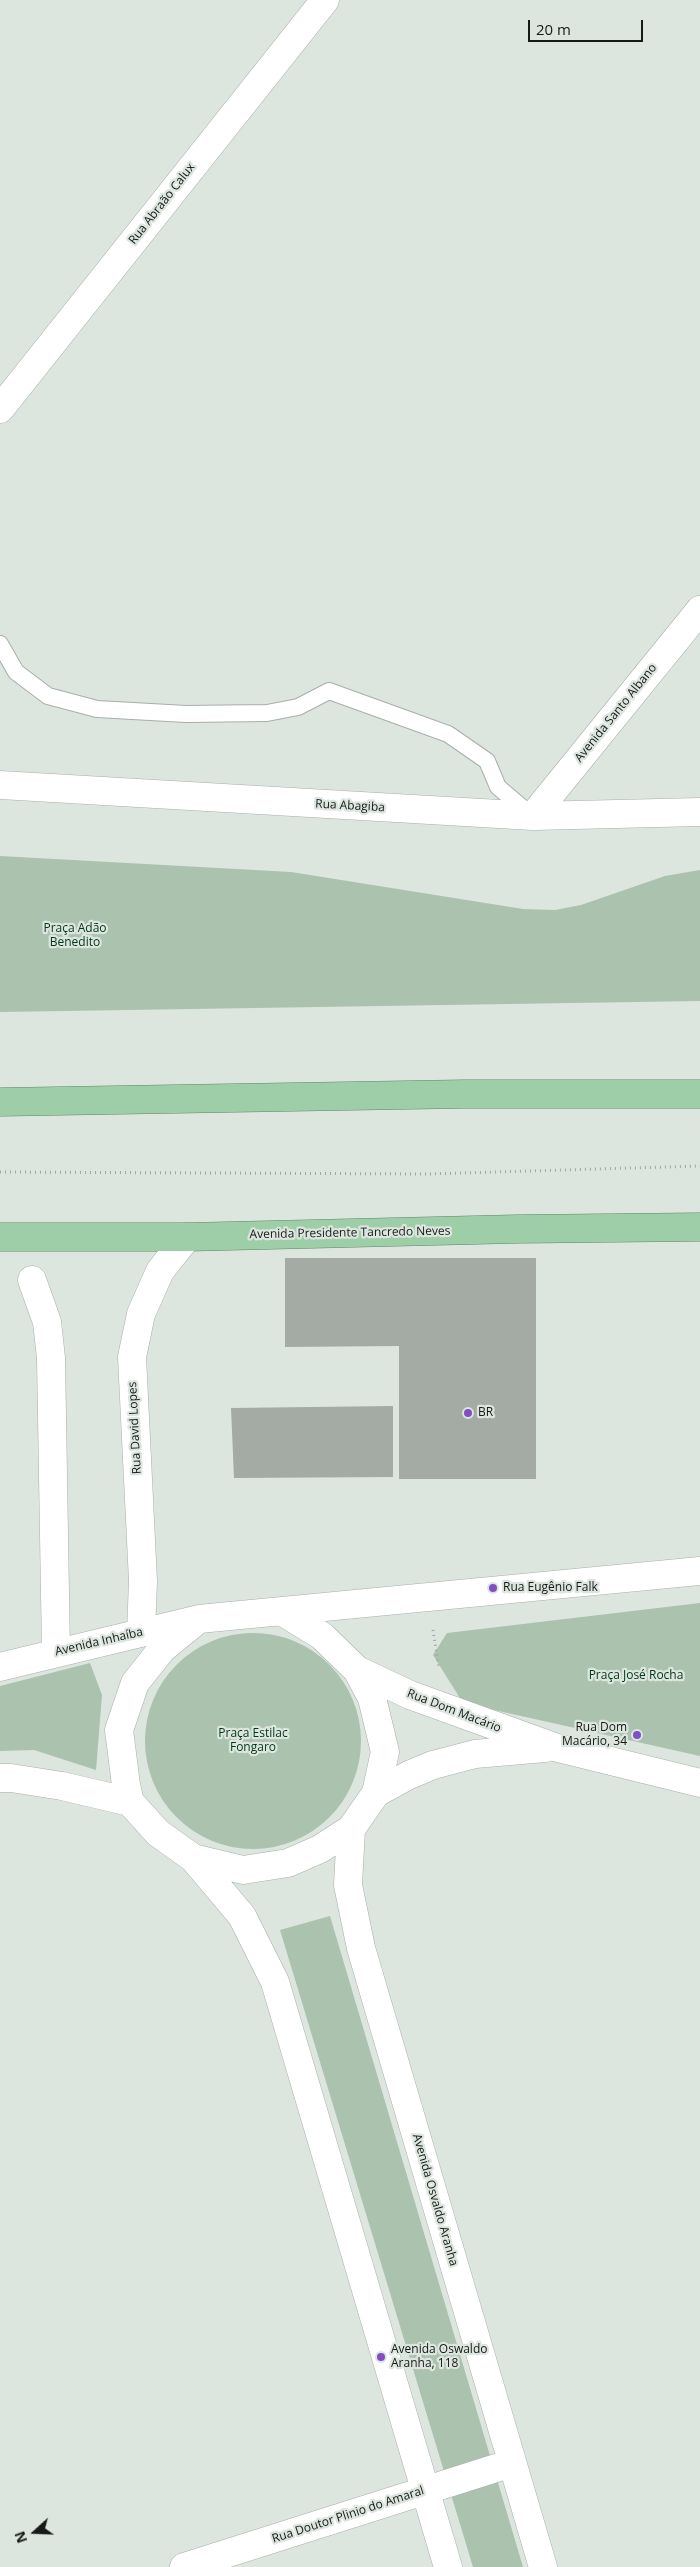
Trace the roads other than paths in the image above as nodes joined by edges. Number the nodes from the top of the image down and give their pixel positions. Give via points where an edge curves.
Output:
1 (325, 0) edge
2 (0, 408) edge
3 (700, 610) edge
4 (0, 644) edge
5 (0, 786) edge
6 (700, 812) edge
7 (533, 816) junction
8 (700, 1094) edge
9 (0, 1102) edge
10 (700, 1227) edge
11 (187, 1237) junction
12 (0, 1238) edge
13 (32, 1280) dead end
14 (700, 1571) edge
15 (283, 1612) junction
16 (199, 1619) junction
17 (141, 1633) junction
18 (56, 1652) junction
19 (0, 1667) edge
20 (357, 1670) junction
21 (554, 1747) junction
22 (0, 1778) edge
23 (700, 1783) edge
24 (376, 1793) junction
25 (130, 1802) junction
26 (351, 1829) junction
27 (192, 1858) junction
28 (512, 2463) junction
29 (426, 2491) junction
30 (184, 2567) edge
31 (448, 2567) edge
32 (542, 2567) edge

1 - 2 street, Rua Abraão Calux
3 - 7 street, Avenida Santo Albano
4 - 7 lane via 16,672 48,696 97,709 186,714 267,713 298,707 329,690 448,734 487,761 498,787
5 - 7 street, Rua Abagiba
6 - 7 street, Rua Abagiba
8 - 9 highway via 465,1094
10 - 11 highway, Avenida Presidente Tancredo Neves
11 - 12 highway, Avenida Presidente Tancredo Neves
11 - 17 street, Rua David Lopes via 160,1271 141,1314 132,1357 144,1580
13 - 18 street via 47,1322 52,1358
14 - 15 street
15 - 16 street
15 - 20 street via 322,1636
16 - 17 street, Avenida Inhaíba
16 - 25 street via 162,1649 135,1682 120,1730
17 - 18 street, Avenida Inhaíba
18 - 19 street, Avenida Inhaíba
20 - 21 street, Rua Dom Macário via 445,1709
20 - 24 street via 372,1698 385,1752
21 - 23 street, Rua Dom Macário
21 - 24 street, Rua Dom Macário via 475,1754 433,1765
22 - 25 street via 62,1786
24 - 26 street
25 - 27 street via 158,1833
26 - 27 street via 320,1849 288,1863 243,1870
26 - 28 street, Avenida Osvaldo Aranha via 348,1885 361,1948
27 - 29 street via 242,1916 275,1982
28 - 29 street, Rua Doutor Plinio do Amaral
28 - 32 street, Avenida Osvaldo Aranha
29 - 30 street, Rua Doutor Plinio do Amaral
29 - 31 street

